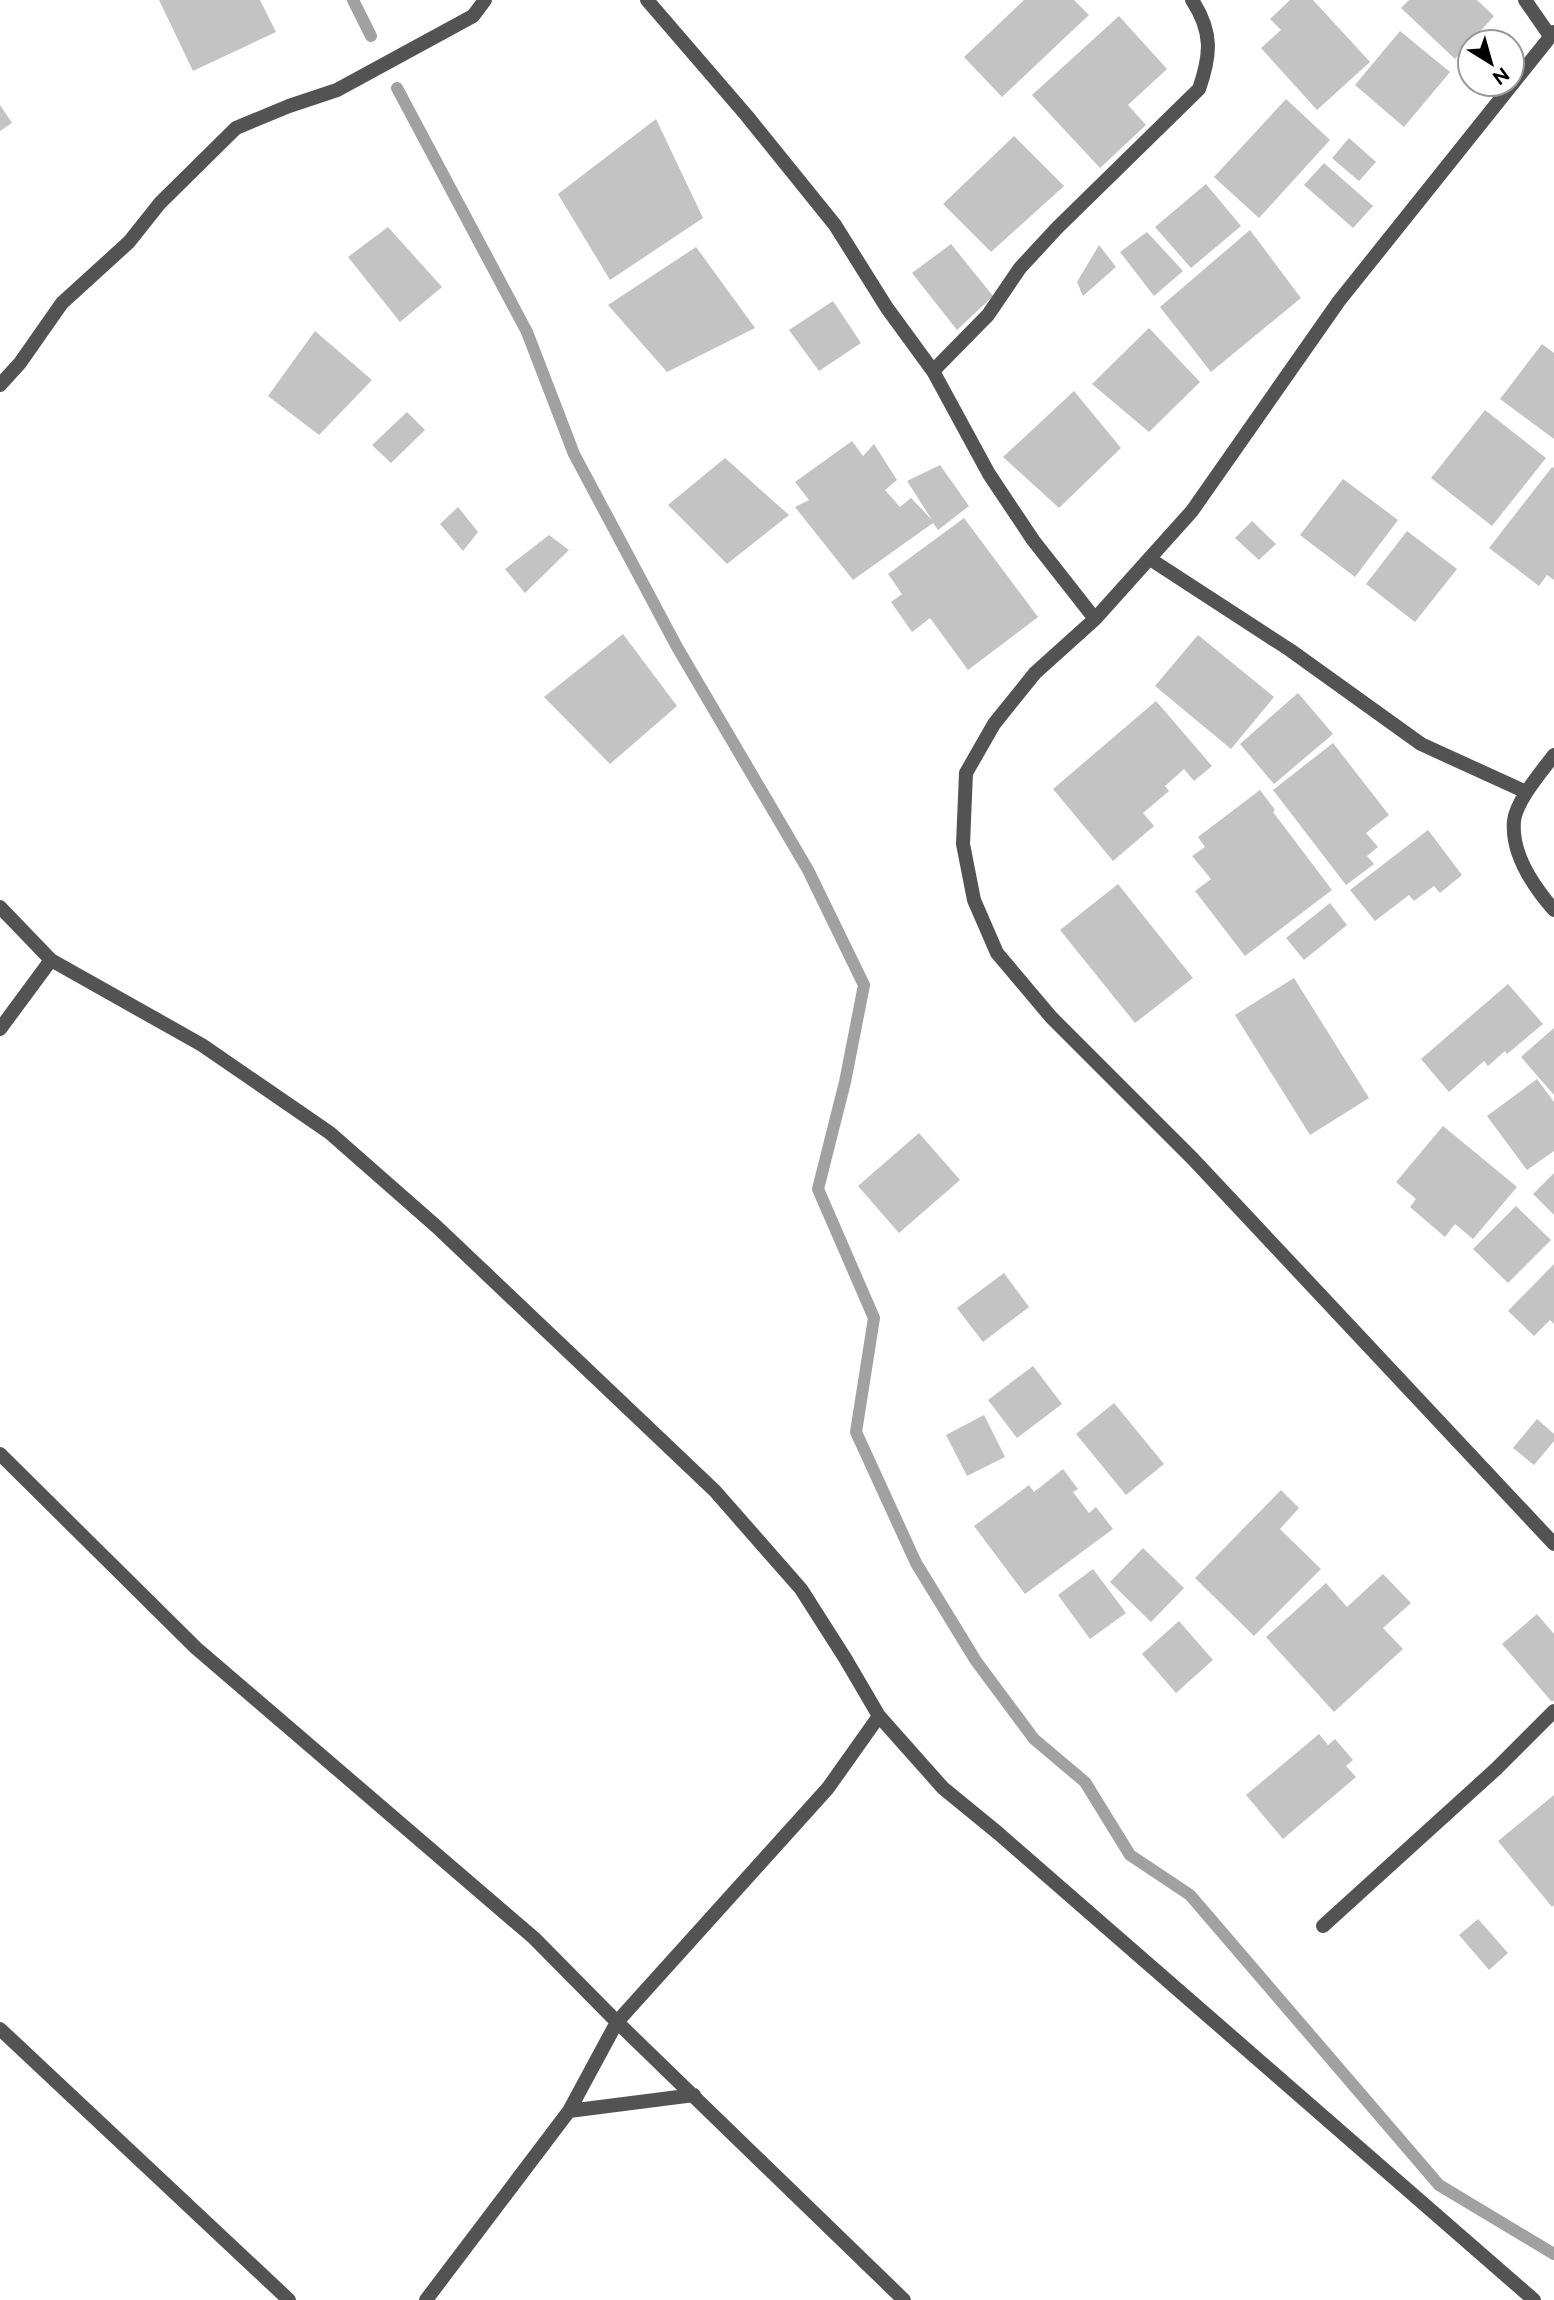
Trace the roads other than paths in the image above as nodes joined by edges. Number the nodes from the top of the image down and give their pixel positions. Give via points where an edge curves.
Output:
1 (485, 0) edge
2 (648, 0) edge
3 (1192, 0) edge
4 (1525, 0) edge
5 (1552, 34) edge
6 (933, 371) junction
7 (0, 385) edge
8 (1150, 559) junction
9 (1095, 619) junction
10 (1554, 755) edge
11 (1526, 792) junction
12 (0, 907) edge
13 (1554, 910) edge
14 (51, 960) junction
15 (0, 1029) edge
16 (0, 1454) edge
17 (1554, 1544) edge
18 (1554, 1710) edge
19 (879, 1716) junction
20 (1322, 1926) dead end
21 (617, 2022) junction
22 (0, 2029) edge
23 (694, 2095) junction
24 (569, 2111) junction
25 (289, 2300) edge
26 (426, 2300) edge
27 (904, 2300) edge
28 (1534, 2300) edge

1 - 7 street via 472,16 346,86 236,128 160,203 129,242 62,303
2 - 6 street via 835,225
3 - 6 street via 1206,25 1208,63 1199,89 1057,228 1020,268 988,315
4 - 5 street
5 - 8 street via 1339,301 1192,511
6 - 9 street via 989,474
8 - 9 street
8 - 11 street via 1290,650 1421,744
9 - 17 street via 1035,673 994,724 965,772 963,844 974,900 998,953 1051,1017 1193,1159
10 - 11 street
11 - 13 street via 1514,820 1519,858
12 - 14 street
14 - 15 street
14 - 19 street via 202,1045 330,1133 437,1227 715,1491 801,1589
16 - 21 street via 196,1648 534,1938
18 - 20 street via 1496,1769
19 - 21 street via 828,1788
19 - 28 street via 943,1788
21 - 23 street
21 - 24 street
22 - 25 street
23 - 24 street
23 - 27 street
24 - 26 street

